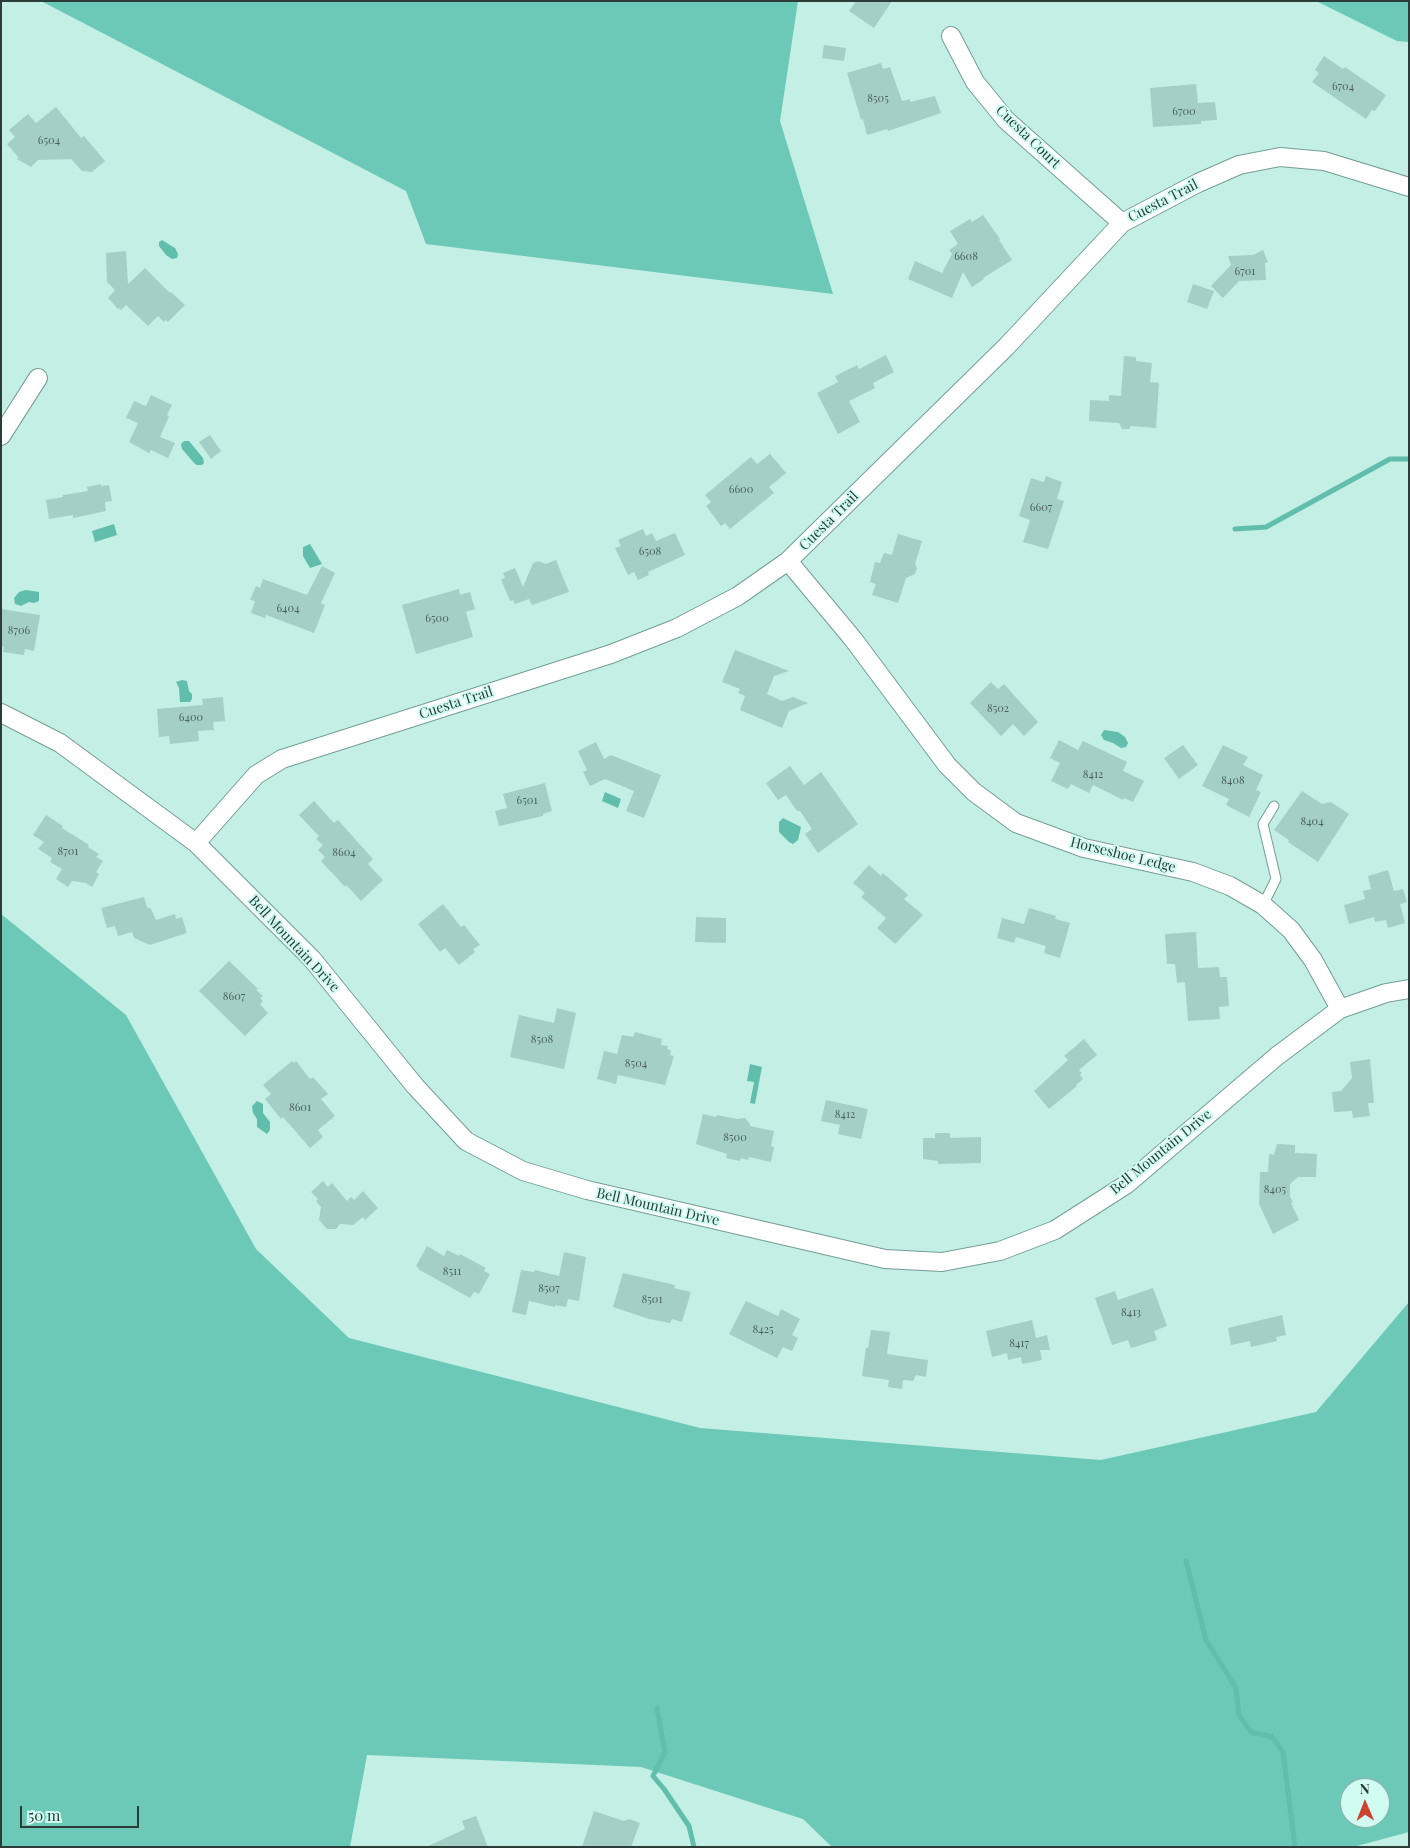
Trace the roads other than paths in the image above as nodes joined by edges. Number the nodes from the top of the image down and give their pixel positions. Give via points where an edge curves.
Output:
1 (951, 36) dead end
2 (1409, 187) edge
3 (1122, 223) junction
4 (38, 378) dead end
5 (1, 436) edge
6 (788, 560) junction
7 (1, 713) edge
8 (1274, 806) dead end
9 (196, 842) junction
10 (1263, 905) junction
11 (1409, 989) edge
12 (1340, 1009) junction

1 - 3 street, Cuesta Court via 975,82 1006,120
2 - 3 street, Cuesta Trail via 1324,161 1280,158 1239,165
3 - 6 street, Cuesta Trail via 1006,347
4 - 5 street
6 - 9 street, Cuesta Trail via 738,596 686,623 612,654 282,760 256,775
6 - 10 street, Horseshoe Ledge via 853,639 948,765 974,792 1016,823 1084,848 1193,872 1230,886
7 - 9 street, Bell Mountain Drive via 60,743
8 - 10 lane via 1263,824 1276,879
9 - 12 street, Bell Mountain Drive via 312,959 415,1086 466,1141 523,1171 587,1190 885,1259 942,1262 1000,1251 1056,1230 1127,1184 1277,1056
10 - 12 street, Horseshoe Ledge via 1292,930
11 - 12 street, Bell Mountain Drive via 1386,993

